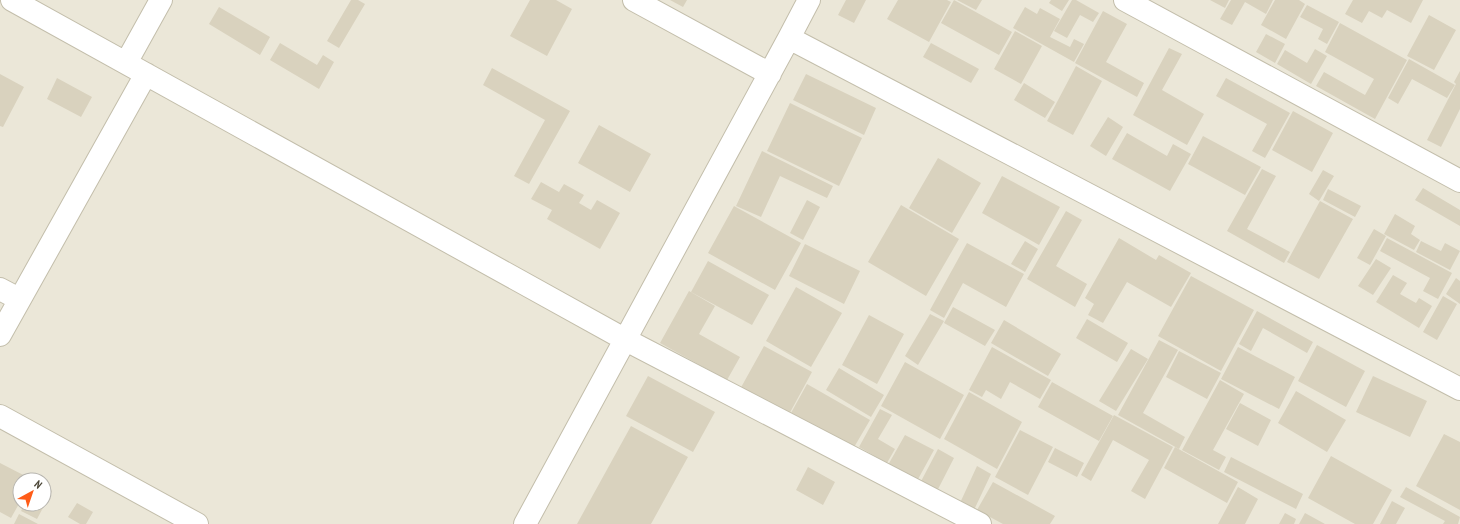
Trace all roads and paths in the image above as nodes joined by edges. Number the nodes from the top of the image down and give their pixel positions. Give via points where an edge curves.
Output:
1 (12, 0) edge
2 (161, 0) edge
3 (634, 0) edge
4 (809, 0) edge
5 (1125, 0) edge
6 (789, 38) junction
7 (126, 63) junction
8 (146, 74) junction
9 (770, 74) junction
10 (1460, 181) edge
11 (0, 289) edge
12 (19, 299) junction
13 (0, 335) edge
14 (626, 340) junction
15 (1460, 389) edge
16 (0, 416) edge
17 (197, 524) edge
18 (525, 524) edge
19 (980, 524) edge

1 - 7 street
2 - 7 street
3 - 9 street
4 - 6 street
5 - 10 street
6 - 9 street
6 - 15 street
7 - 8 street
8 - 12 street
8 - 14 street
9 - 14 street
11 - 12 street
12 - 13 street
14 - 18 street
14 - 19 street
16 - 17 street

